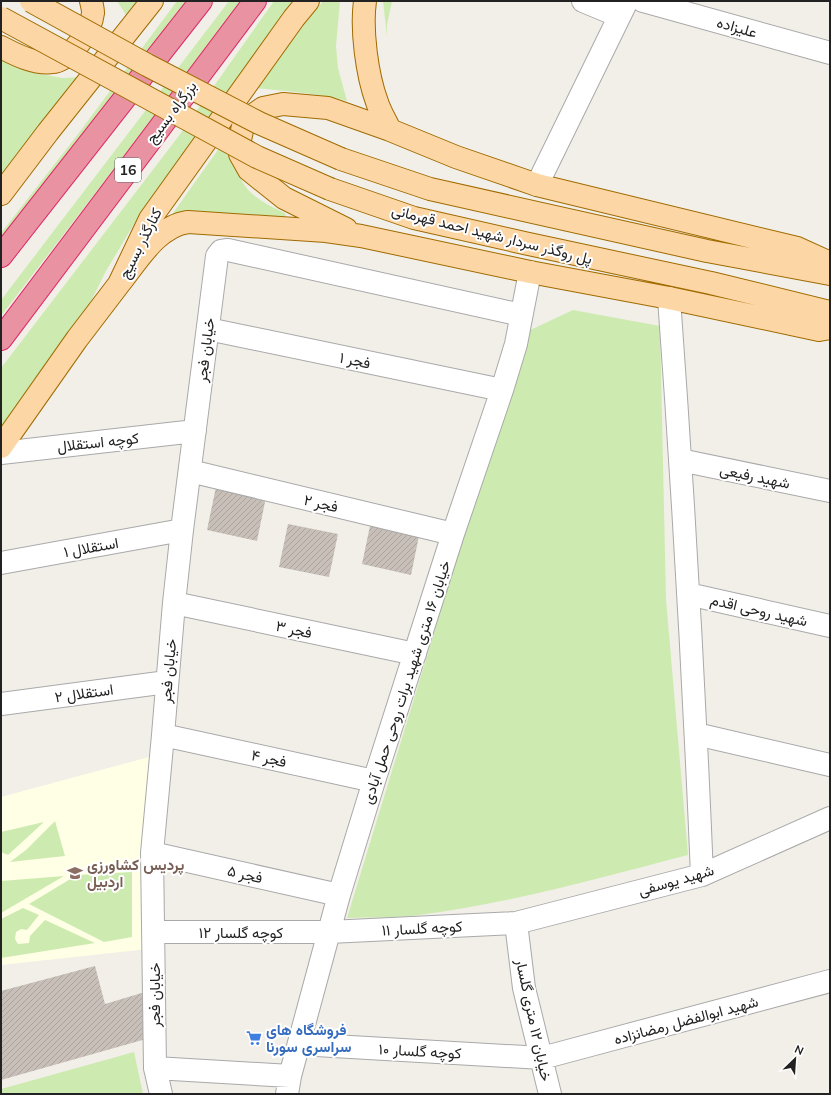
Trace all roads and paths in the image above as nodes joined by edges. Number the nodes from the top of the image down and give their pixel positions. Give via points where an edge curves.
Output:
1 (31, 1) edge
2 (91, 1) edge
3 (152, 1) edge
4 (201, 1) edge
5 (255, 1) edge
6 (308, 1) edge
7 (364, 1) edge
8 (583, 1) edge
9 (643, 1) edge
10 (623, 9) edge
11 (1, 18) edge
12 (1, 47) edge
13 (830, 53) edge
14 (390, 130) junction
15 (537, 185) junction
16 (1, 194) edge
17 (361, 236) junction
18 (1, 256) edge
19 (830, 263) edge
20 (530, 272) junction
21 (830, 274) edge
22 (119, 284) junction
23 (669, 298) junction
24 (830, 312) edge
25 (521, 315) junction
26 (830, 328) edge
27 (208, 329) junction
28 (1, 338) edge
29 (502, 390) junction
30 (195, 431) junction
31 (1, 447) edge
32 (1, 453) edge
33 (680, 460) junction
34 (190, 471) junction
35 (830, 491) edge
36 (182, 530) junction
37 (453, 534) junction
38 (1, 564) edge
39 (688, 594) junction
40 (174, 603) junction
41 (830, 626) edge
42 (415, 654) junction
43 (167, 682) junction
44 (1, 704) edge
45 (696, 734) junction
46 (163, 735) junction
47 (830, 764) edge
48 (374, 781) junction
49 (830, 818) edge
50 (152, 853) junction
51 (702, 875) junction
52 (339, 895) junction
53 (516, 923) junction
54 (154, 932) junction
55 (329, 932) junction
56 (830, 981) edge
57 (299, 1044) junction
58 (542, 1058) junction
59 (155, 1068) junction
60 (288, 1085) edge
61 (161, 1094) edge
62 (550, 1094) edge

1 - 21 main road, پل روگذر سردار شهید احمد قهرمانی, bridge via 259,123 341,159 430,189 707,251
2 - 12 main road via 93,13 85,35 64,58 53,62 40,62 26,59
3 - 16 main road
4 - 18 highway
5 - 28 highway, بزرگراه بسیج / 16
6 - 22 main road, کنارگذر بسیج via 150,219
7 - 14 main road via 363,16 370,79 377,103
8 - 10 street
9 - 13 street, علیزاده
10 - 15 street
11 - 24 main road, پل روگذر سردار شهید احمد قهرمانی, bridge via 257,157 330,189 414,218 711,283
14 - 15 main road via 456,157
14 - 17 main road via 328,108 283,104 263,108 243,126 240,154 251,172 284,198
15 - 19 main road via 797,248
17 - 20 main road
17 - 22 main road via 326,231 182,223 157,237
20 - 23 main road
20 - 25 street, خیابان ۱۶ متری شهید برات روحی حمل آبادی
22 - 31 main road, کنارگذر بسیج
23 - 26 main road via 819,330
23 - 33 street
25 - 27 street, خیابان فجر via 228,250 221,251 217,256
25 - 29 street, خیابان ۱۶ متری شهید برات روحی حمل آبادی via 516,344
27 - 29 street, فجر ۱
27 - 30 street, خیابان فجر
29 - 37 street, خیابان ۱۶ متری شهید برات روحی حمل آبادی
30 - 32 street, کوچه استقلال
30 - 34 street, خیابان فجر
33 - 35 street, شهید رفیعی
33 - 39 street
34 - 36 street, خیابان فجر
34 - 37 street, فجر ۲
36 - 38 street, استقلال ۱
36 - 40 street, خیابان فجر
37 - 42 street, خیابان ۱۶ متری شهید برات روحی حمل آبادی
39 - 41 street, شهید روحی اقدم
39 - 45 street
40 - 42 street, فجر ۳
40 - 43 street, خیابان فجر
42 - 48 street, خیابان ۱۶ متری شهید برات روحی حمل آبادی
43 - 44 street, استقلال ۲
43 - 46 street, خیابان فجر
45 - 47 street
45 - 51 street
46 - 48 street, فجر ۴
46 - 50 street, خیابان فجر
48 - 52 street, خیابان ۱۶ متری شهید برات روحی حمل آبادی
49 - 51 street, شهید یوسفی
50 - 52 street, فجر ۵
50 - 54 street, خیابان فجر
51 - 53 street, شهید یوسفی
52 - 55 street, خیابان ۱۶ متری شهید برات روحی حمل آبادی
53 - 55 street, کوچه گلسار ۱۱
53 - 58 street, خیابان ۱۲ متری گلسار via 524,988
54 - 55 street, کوچه گلسار ۱۲
54 - 59 street, خیابان فجر
55 - 57 street, خیابان ۱۶ متری شهید برات روحی حمل آبادی
56 - 58 street, شهید ابوالفضل رمضانزاده
57 - 58 street, کوچه گلسار ۱۰
57 - 60 street, خیابان ۱۶ متری شهید برات روحی حمل آبادی
58 - 62 street, خیابان ۱۲ متری گلسار
59 - 60 street
59 - 61 street, خیابان فجر

